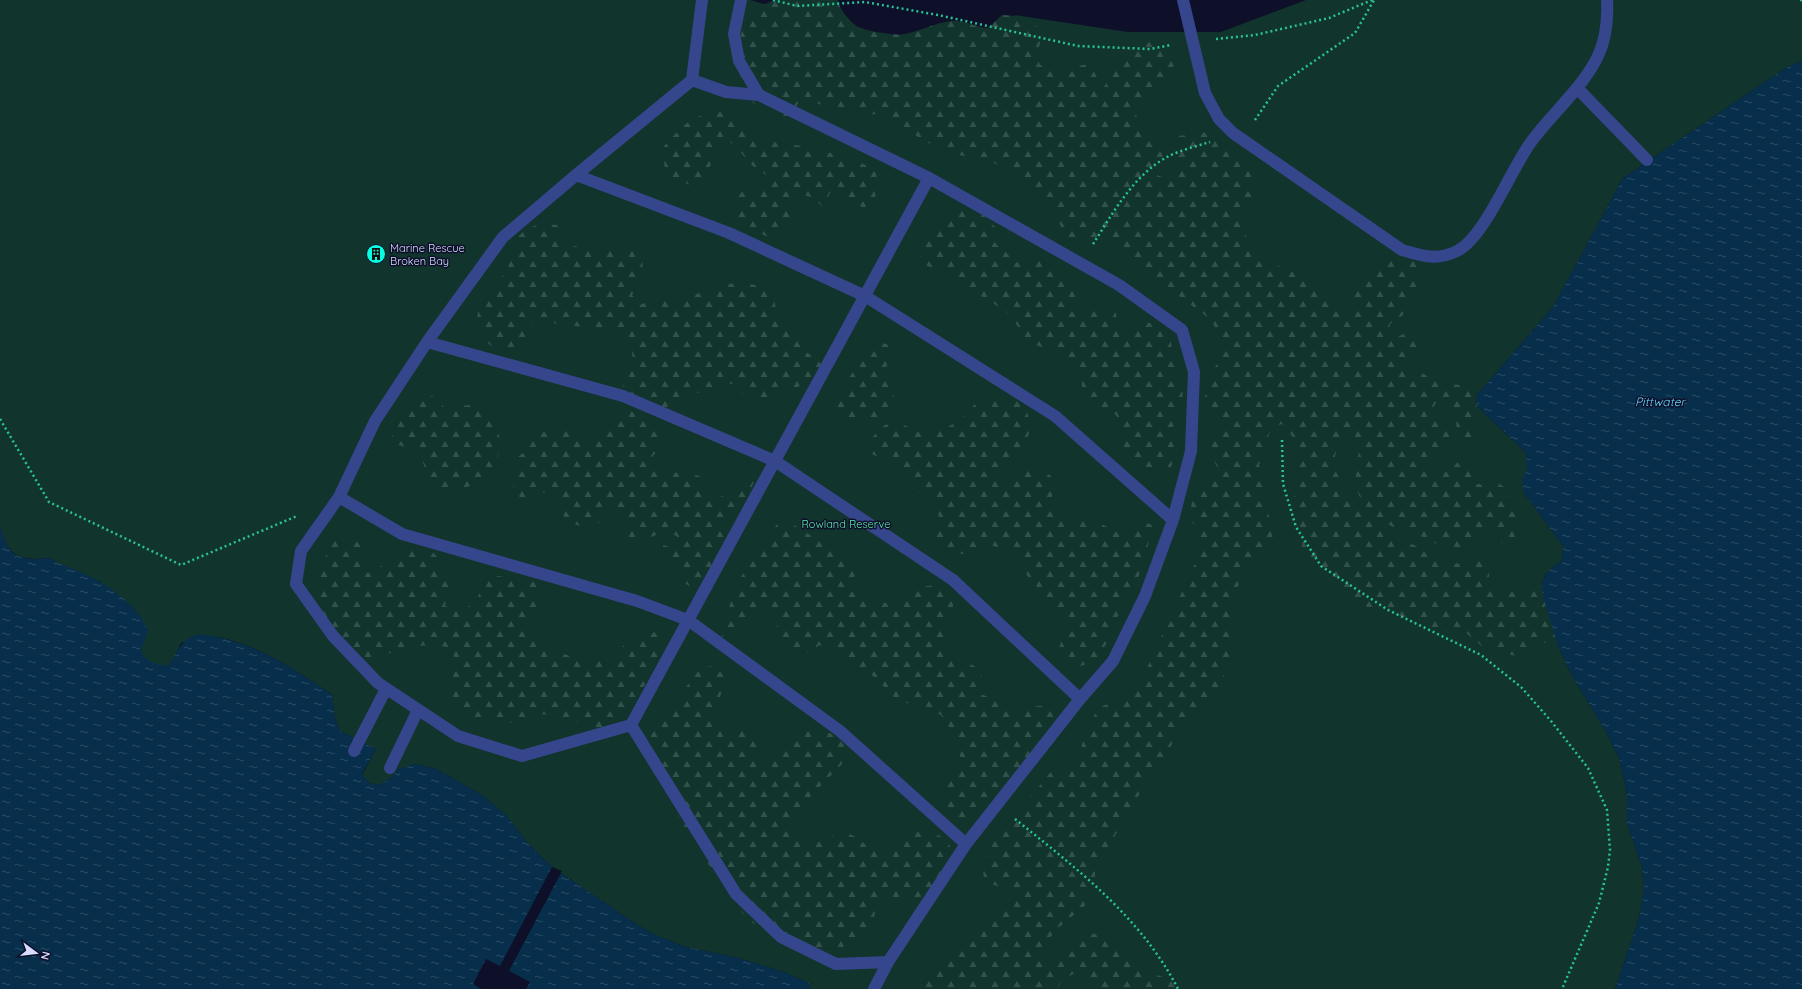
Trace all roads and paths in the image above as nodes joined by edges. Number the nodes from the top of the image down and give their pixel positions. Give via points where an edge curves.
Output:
1 (702, 0) edge
2 (741, 0) edge
3 (773, 0) edge
4 (1183, 0) edge
5 (1373, 0) edge
6 (1607, 0) edge
7 (1192, 42) junction
8 (692, 80) junction
9 (1578, 89) junction
10 (759, 95) junction
11 (1233, 133) junction
12 (1647, 160) dead end
13 (576, 174) junction
14 (929, 178) junction
15 (1080, 263) junction
16 (865, 296) junction
17 (427, 342) junction
18 (0, 419) edge
19 (1282, 440) dead end
20 (775, 461) junction
21 (339, 497) junction
22 (304, 513) dead end
23 (1173, 520) junction
24 (688, 620) junction
25 (386, 689) junction
26 (1080, 699) junction
27 (418, 710) junction
28 (631, 725) junction
29 (354, 751) dead end
30 (390, 768) dead end
31 (998, 804) junction
32 (966, 844) junction
33 (888, 962) junction
34 (874, 989) edge
35 (1178, 989) edge
36 (1562, 989) edge

1 - 8 lane
2 - 10 lane via 734,34 739,61
3 - 7 path via 797,6 865,2 938,15 1078,46 1150,49
4 - 7 lane
5 - 7 path via 1329,18 1256,35
5 - 11 path via 1355,33 1278,86 1251,125
6 - 9 lane via 1609,20 1598,56
7 - 11 lane via 1205,93 1219,119
8 - 10 lane via 726,92
8 - 13 lane
9 - 11 lane via 1551,116 1530,143 1474,239 1458,251 1440,258 1402,250
9 - 12 lane
10 - 14 lane
11 - 15 path via 1169,156 1151,168 1124,196
13 - 16 lane via 729,233
13 - 17 lane via 503,237
14 - 15 lane
14 - 16 lane
15 - 23 lane via 1119,285 1182,330 1194,372 1191,451
16 - 20 lane
16 - 23 lane via 1055,416
17 - 20 lane via 622,396
17 - 21 lane via 375,421
18 - 22 path via 49,502 181,565
19 - 36 path via 1283,484 1296,527 1321,566 1388,610 1481,655 1521,687 1588,768 1607,810 1610,850 1599,903
20 - 24 lane
20 - 26 lane via 953,580
21 - 24 lane via 402,534 637,601
21 - 25 lane via 301,551 296,584 333,636 378,684
23 - 26 lane via 1145,596 1113,661
24 - 28 lane
24 - 32 lane via 840,731
25 - 27 lane
25 - 29 lane
26 - 31 lane
27 - 28 lane via 458,736 522,756
27 - 30 lane
28 - 33 lane via 736,894 781,937 836,964
31 - 32 lane
31 - 35 path via 1070,863 1118,908 1156,952
32 - 33 lane
33 - 34 lane

